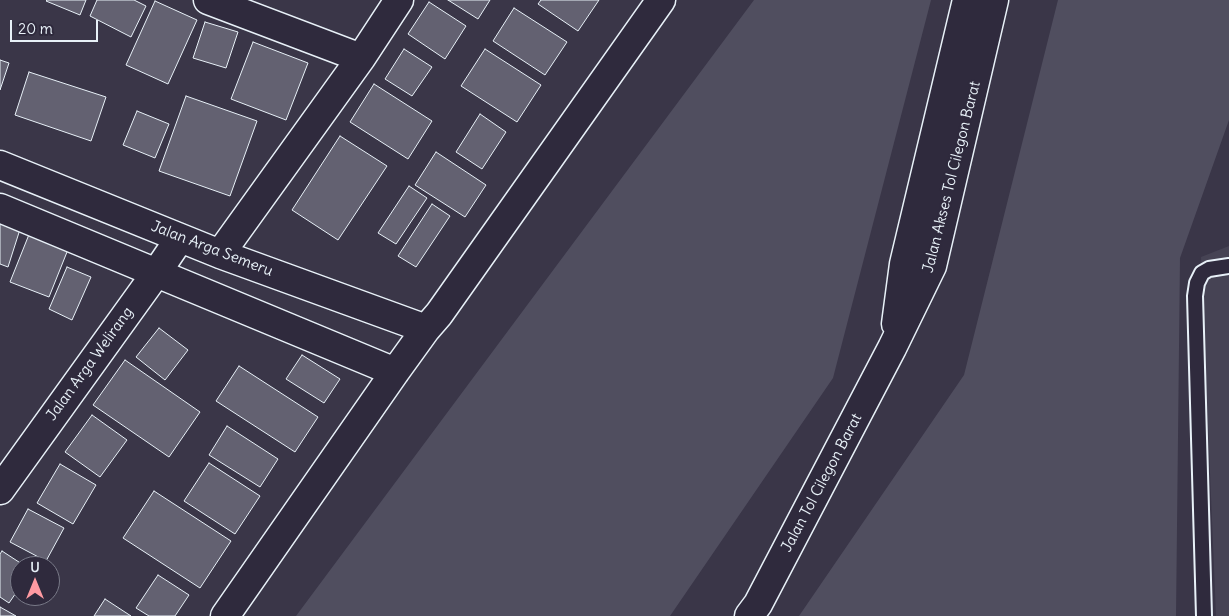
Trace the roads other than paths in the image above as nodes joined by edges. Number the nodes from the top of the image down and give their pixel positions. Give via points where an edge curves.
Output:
1 (208, 0) edge
2 (399, 0) edge
3 (660, 0) edge
4 (967, 0) edge
5 (994, 0) edge
6 (361, 58) junction
7 (0, 165) edge
8 (0, 208) edge
9 (180, 238) junction
10 (220, 254) junction
11 (1229, 266) edge
12 (157, 272) junction
13 (426, 329) junction
14 (892, 348) junction
15 (395, 372) junction
16 (9, 462) edge
17 (0, 490) edge
18 (761, 612) edge
19 (226, 616) edge
20 (1204, 616) edge

1 - 6 street
2 - 6 street
3 - 13 street
4 - 14 street via 904,264
5 - 14 street, Jalan Akses Tol Cilegon Barat via 932,266
6 - 10 street
7 - 9 street, Jalan Arga Semeru
8 - 12 street
9 - 10 street, Jalan Arga Semeru
9 - 12 street, Jalan Arga Welirang
10 - 13 street, Jalan Arga Semeru
11 - 20 lane via 1202,273 1195,296
12 - 15 street
12 - 16 street, Jalan Arga Welirang
13 - 15 street
14 - 18 street, Jalan Tol Cilegon Barat
15 - 19 street
16 - 17 street, Jalan Arga Welirang

